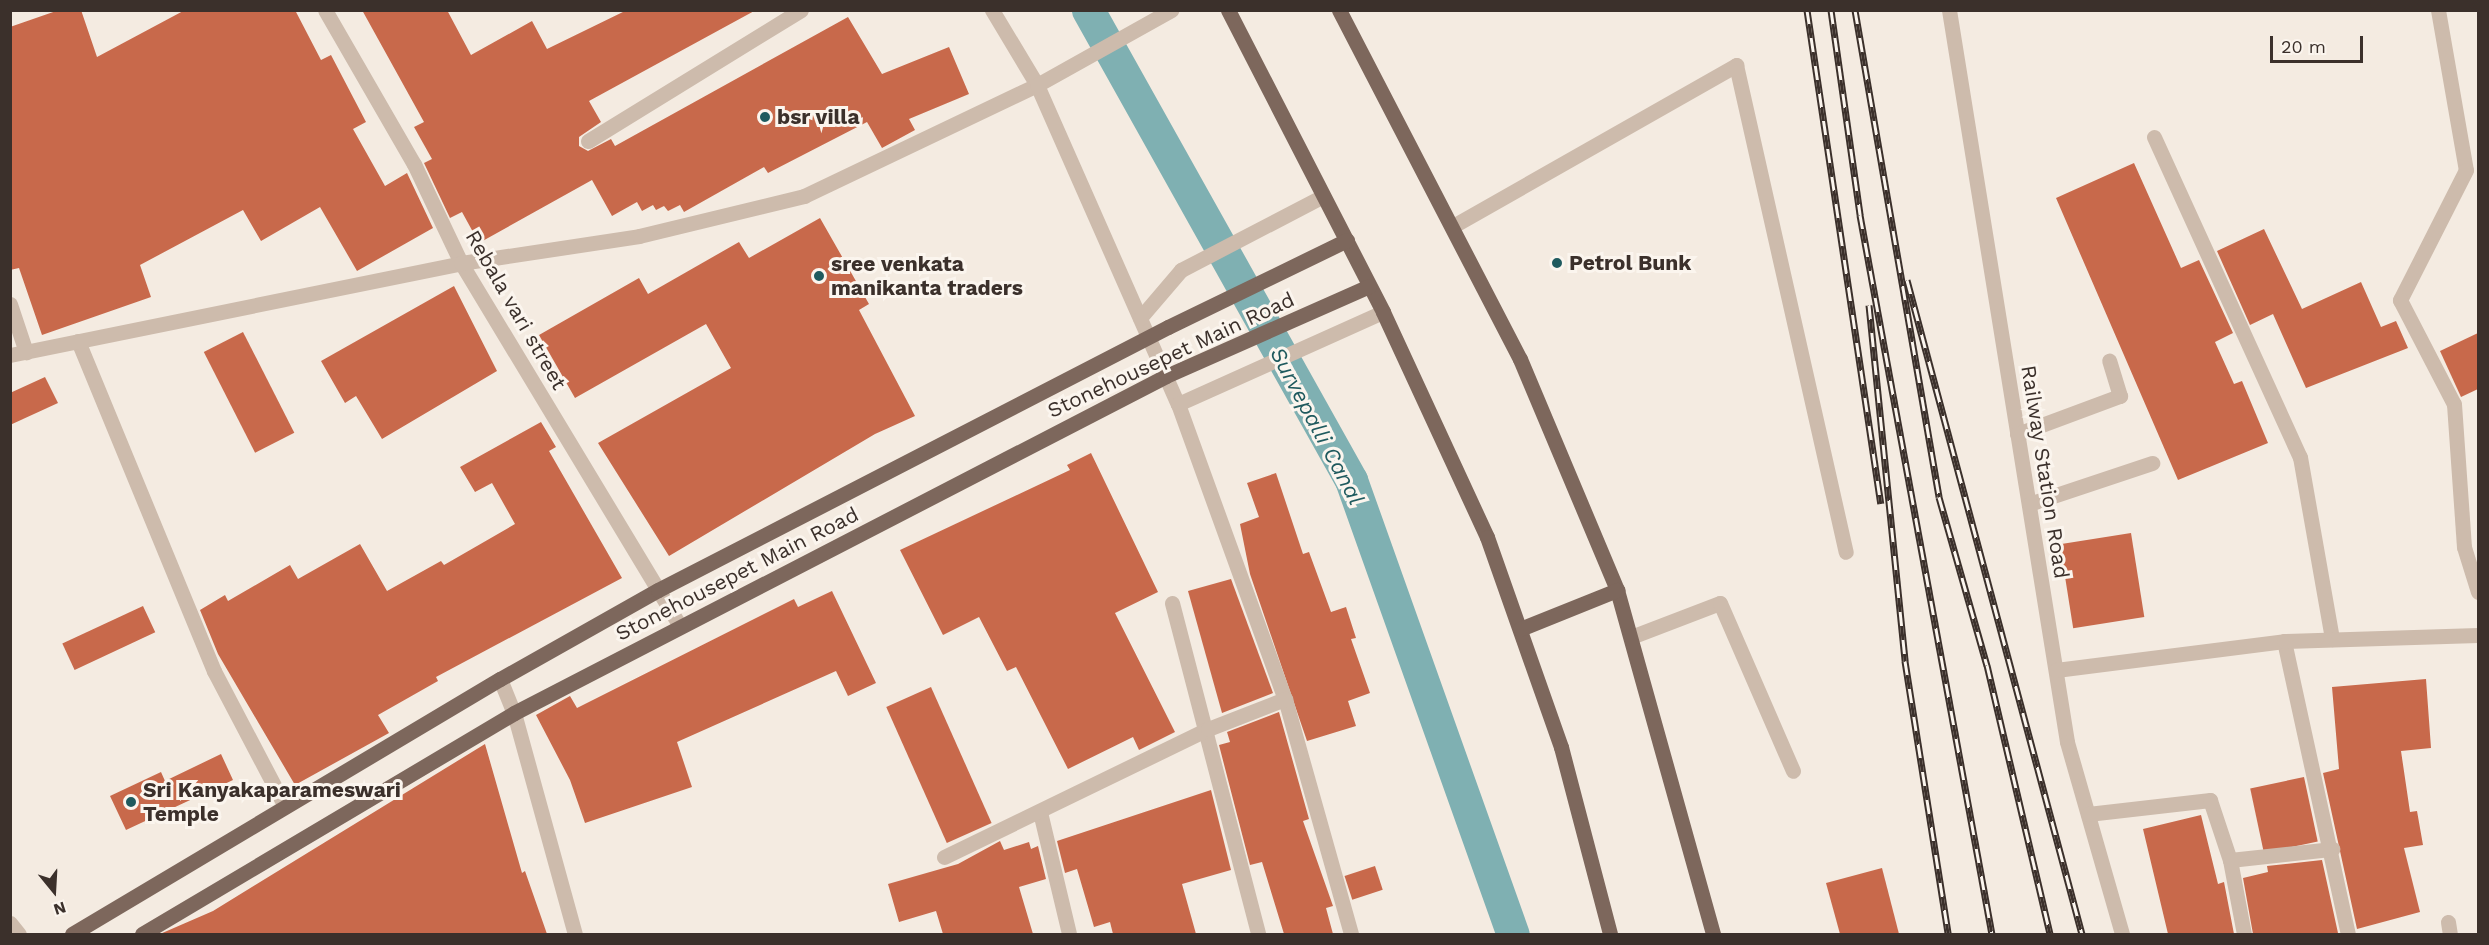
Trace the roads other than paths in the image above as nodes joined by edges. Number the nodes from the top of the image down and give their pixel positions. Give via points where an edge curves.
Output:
1 (325, 10) edge
2 (801, 10) edge
3 (992, 10) edge
4 (1171, 10) edge
5 (1228, 10) edge
6 (1339, 10) edge
7 (1949, 10) edge
8 (2438, 10) edge
9 (1037, 86) junction
10 (2154, 137) dead end
11 (588, 141) dead end
12 (1323, 196) junction
13 (1453, 226) junction
14 (1347, 240) junction
15 (460, 263) junction
16 (1369, 286) junction
17 (10, 304) edge
18 (1383, 312) junction
19 (1140, 318) junction
20 (1148, 337) junction
21 (78, 341) junction
22 (18, 353) edge
23 (2109, 361) dead end
24 (1166, 376) junction
25 (1178, 404) junction
26 (2017, 434) junction
27 (2152, 463) dead end
28 (2029, 504) junction
29 (1846, 552) dead end
30 (658, 590) junction
31 (1617, 590) junction
32 (2478, 592) edge
33 (1172, 603) dead end
34 (680, 626) junction
35 (1520, 629) junction
36 (2478, 635) edge
37 (1631, 637) junction
38 (2332, 639) junction
39 (2284, 641) junction
40 (2056, 670) junction
41 (500, 679) junction
42 (1285, 699) junction
43 (514, 713) junction
44 (1208, 729) junction
45 (1793, 771) dead end
46 (285, 806) junction
47 (1040, 812) junction
48 (2088, 814) junction
49 (2332, 849) junction
50 (944, 856) dead end
51 (2230, 860) junction
52 (10, 923) edge
53 (19, 934) edge
54 (72, 934) edge
55 (142, 934) edge
56 (575, 934) edge
57 (1070, 934) edge
58 (1258, 934) edge
59 (1351, 934) edge
60 (1610, 934) edge
61 (1713, 934) edge
62 (2122, 934) edge
63 (2244, 934) edge
64 (2348, 934) edge

1 - 15 street, Rebala vari street via 408,153
2 - 11 street
3 - 9 street
4 - 9 street
5 - 12 main road
6 - 13 main road
7 - 26 street, Railway Station Road
8 - 32 street via 2466,170 2400,300 2454,404 2464,547
9 - 15 street via 804,196 639,236
9 - 19 street
10 - 38 street via 2300,458
12 - 14 main road
12 - 19 street via 1180,270
13 - 29 street via 1736,65
13 - 31 main road via 1520,359
14 - 16 main road
14 - 20 main road
15 - 21 street
15 - 30 street, Rebala vari street
16 - 18 main road
16 - 24 main road, Stonehousepet Main Road
17 - 22 street
18 - 25 street
18 - 35 main road via 1487,537
19 - 20 street
20 - 24 street
20 - 30 main road
21 - 22 street
21 - 46 street via 214,671
23 - 26 street via 2120,396
24 - 25 street
24 - 34 main road, Stonehousepet Main Road
25 - 42 street
26 - 28 street, Railway Station Road
27 - 28 street
28 - 40 street, Railway Station Road
30 - 34 street, Rebala vari street
30 - 41 main road
31 - 35 main road
31 - 37 main road
33 - 44 street
34 - 43 main road, Stonehousepet Main Road
35 - 60 main road via 1561,747
36 - 38 street
37 - 45 street via 1720,603
37 - 61 main road
38 - 39 street
39 - 40 street
39 - 49 street
40 - 48 street, Railway Station Road via 2067,742
41 - 43 street
41 - 46 main road
42 - 44 street
42 - 59 street
43 - 55 main road, Stonehousepet Main Road
43 - 56 street
44 - 47 street
44 - 58 street
46 - 54 main road
47 - 50 street
47 - 57 street
48 - 51 street via 2210,800
48 - 62 street, Railway Station Road
49 - 51 street
49 - 64 street
51 - 63 street
52 - 53 street

